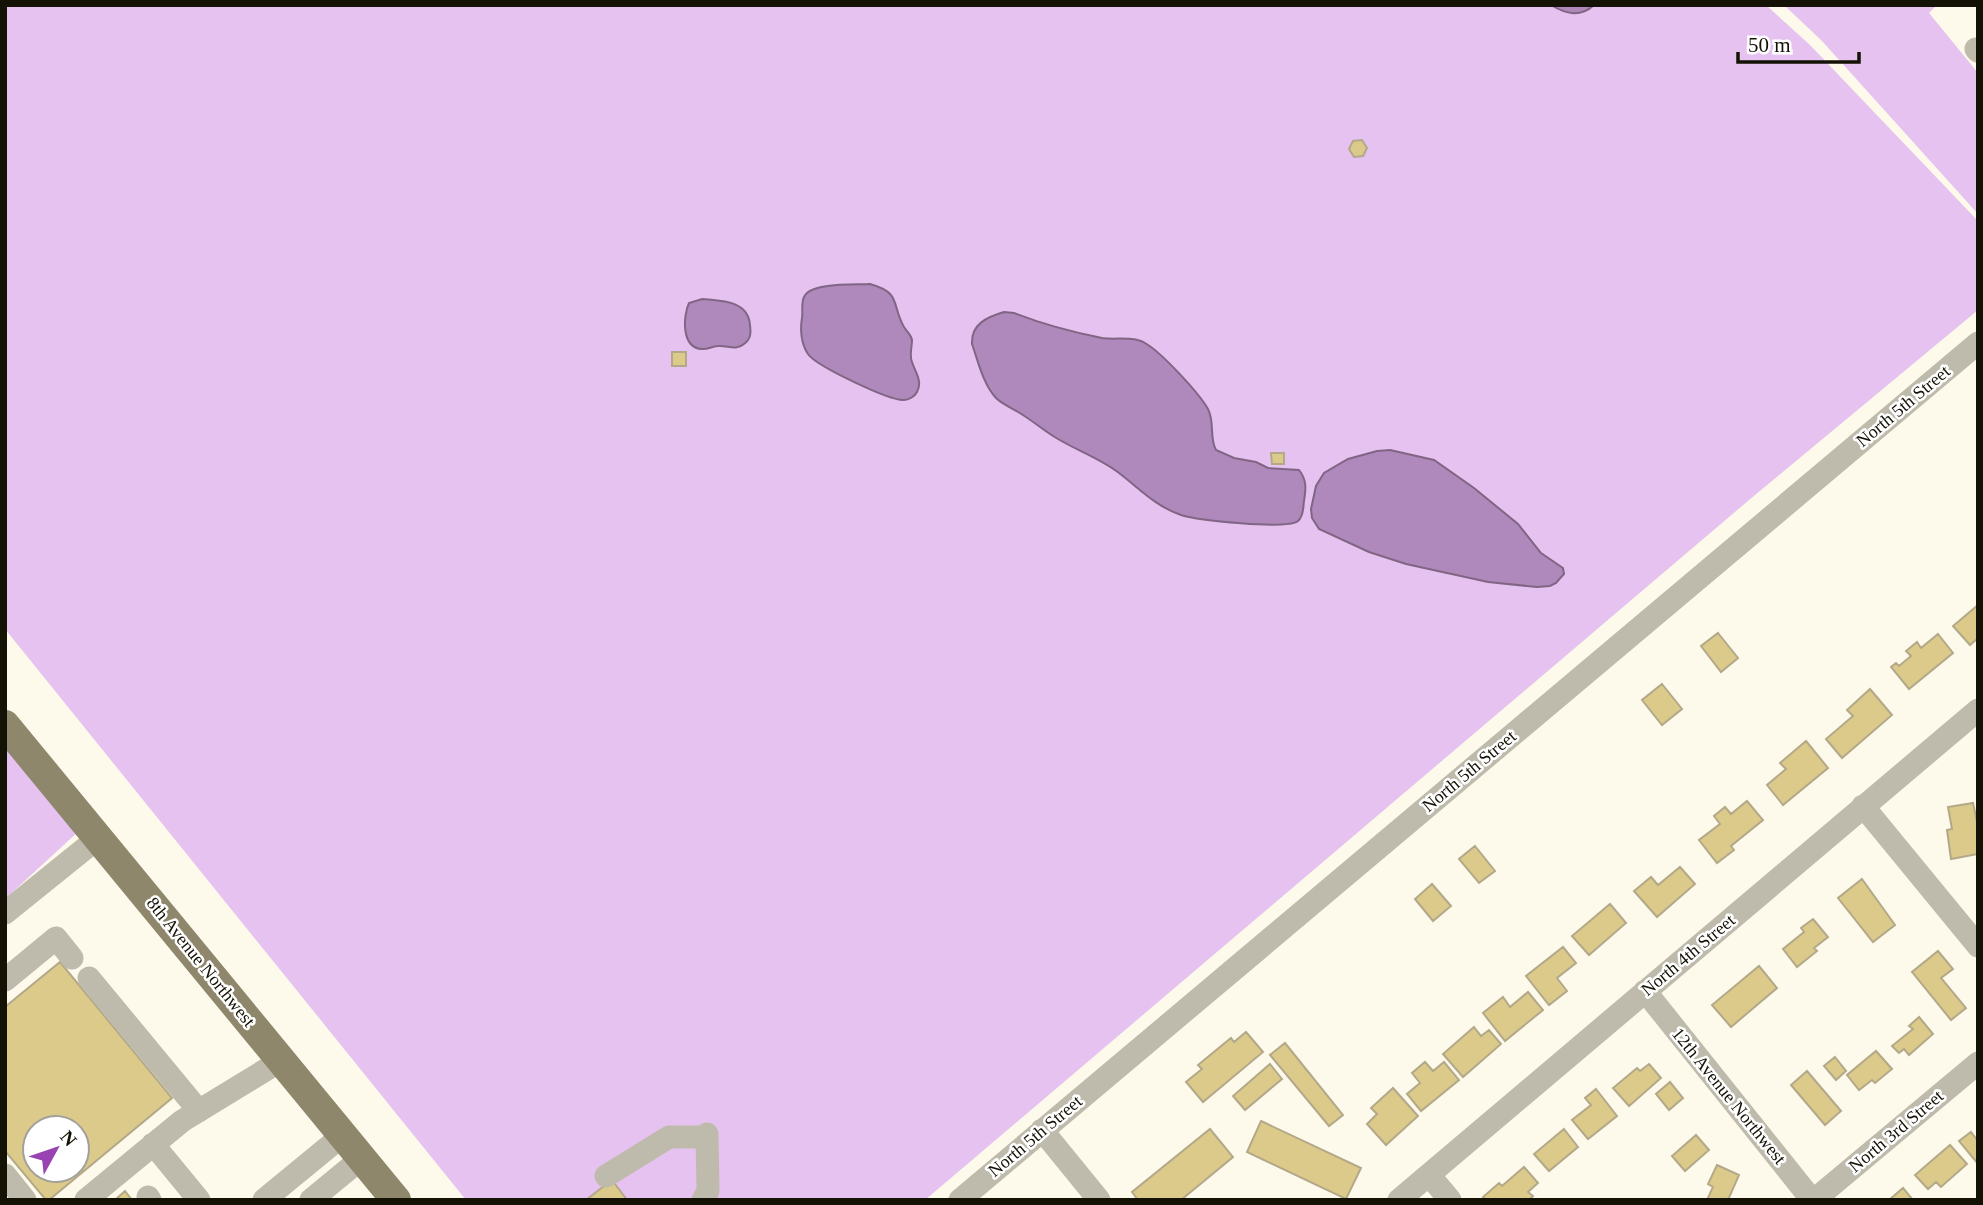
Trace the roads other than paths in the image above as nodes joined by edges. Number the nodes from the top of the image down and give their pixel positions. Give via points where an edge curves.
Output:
1 (1978, 343) edge
2 (1978, 710) edge
3 (5, 725) edge
4 (1863, 806) junction
5 (98, 838) junction
6 (5, 913) edge
7 (1978, 946) edge
8 (72, 958) dead end
9 (89, 978) dead end
10 (5, 980) edge
11 (1645, 991) junction
12 (282, 1060) junction
13 (1978, 1063) edge
14 (199, 1111) junction
15 (1042, 1130) junction
16 (343, 1135) junction
17 (153, 1144) junction
18 (362, 1158) junction
19 (5, 1175) edge
20 (1429, 1175) junction
21 (606, 1176) dead end
22 (25, 1200) edge
23 (86, 1200) edge
24 (199, 1200) edge
25 (264, 1200) edge
26 (311, 1200) edge
27 (396, 1200) edge
28 (703, 1200) edge
29 (960, 1200) edge
30 (1099, 1200) edge
31 (1399, 1200) edge
32 (1450, 1200) edge
33 (1813, 1200) edge

1 - 15 street, North 5th Street
2 - 4 street, North 4th Street
3 - 5 main road, 8th Avenue Northwest
4 - 7 street
4 - 11 street, North 4th Street
5 - 6 street
5 - 12 main road, 8th Avenue Northwest
8 - 10 street via 56,938
9 - 14 street
11 - 20 street, North 4th Street
11 - 33 street, 12th Avenue Northwest
12 - 14 street
12 - 16 main road, 8th Avenue Northwest
13 - 33 street, North 3rd Street
14 - 17 street
15 - 29 street, North 5th Street
15 - 30 street
16 - 18 main road, 8th Avenue Northwest
16 - 25 street
17 - 23 street
17 - 24 street
18 - 26 street
18 - 27 main road, 8th Avenue Northwest
19 - 22 street
20 - 31 street, North 4th Street
20 - 32 street
21 - 28 street via 669,1137 707,1135 708,1191

